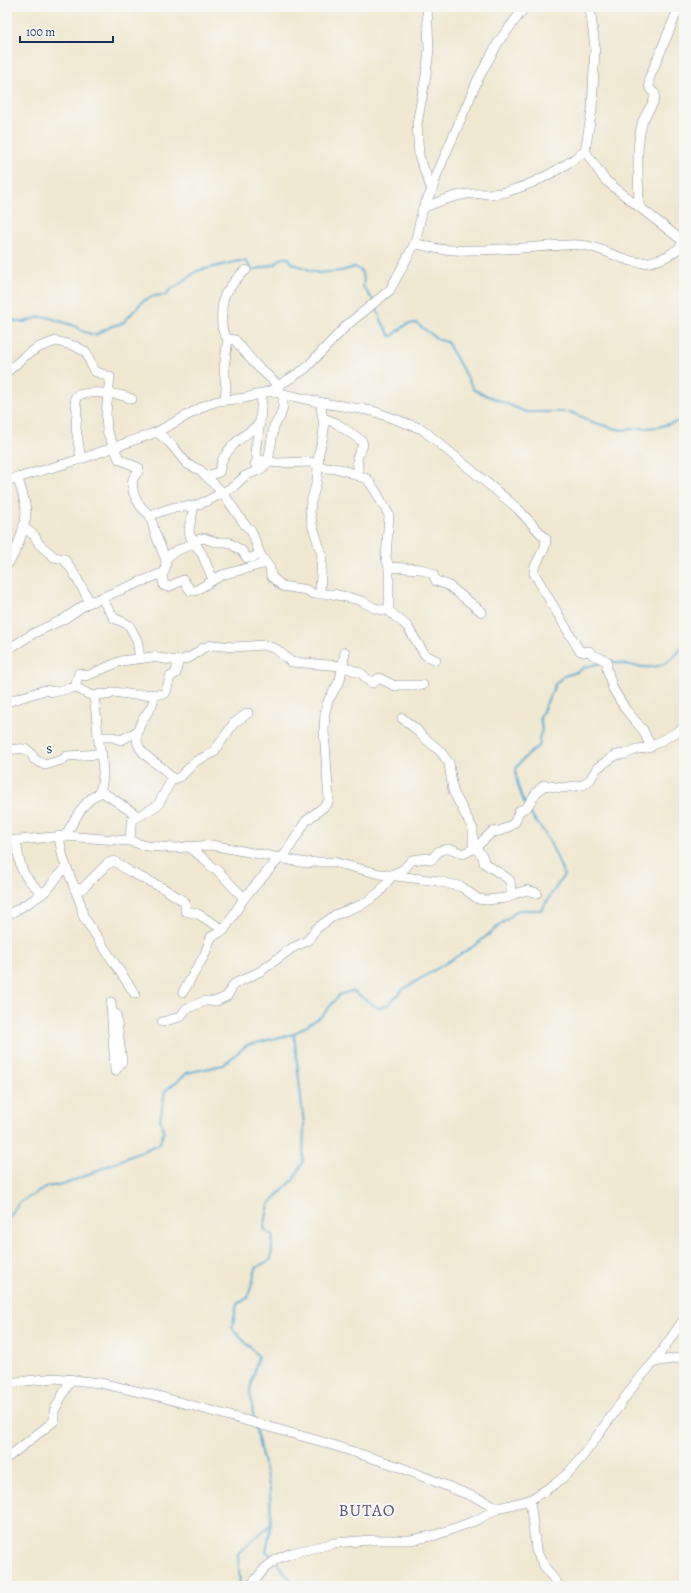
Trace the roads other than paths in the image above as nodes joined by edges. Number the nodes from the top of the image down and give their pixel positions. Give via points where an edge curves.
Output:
1 (427, 7) edge
2 (525, 7) edge
3 (590, 7) edge
4 (680, 7) edge
5 (585, 151) junction
6 (432, 190) junction
7 (639, 207) junction
8 (423, 208) junction
9 (416, 243) junction
10 (684, 243) edge
11 (246, 270) dead end
12 (228, 339) junction
13 (7, 372) edge
14 (278, 386) junction
15 (266, 393) junction
16 (109, 394) junction
17 (283, 395) junction
18 (132, 399) dead end
19 (225, 400) junction
20 (323, 403) junction
21 (323, 418) junction
22 (260, 423) junction
23 (157, 432) junction
24 (114, 448) junction
25 (81, 459) junction
26 (258, 460) junction
27 (268, 462) junction
28 (318, 464) junction
29 (252, 474) junction
30 (207, 476) junction
31 (359, 476) junction
32 (18, 477) junction
33 (7, 481) edge
34 (223, 492) junction
35 (194, 506) junction
36 (150, 515) junction
37 (23, 527) junction
38 (193, 542) junction
39 (260, 554) junction
40 (166, 560) junction
41 (266, 564) junction
42 (7, 565) edge
43 (389, 567) junction
44 (162, 575) junction
45 (215, 578) junction
46 (320, 594) junction
47 (102, 598) junction
48 (90, 602) junction
49 (390, 611) junction
50 (482, 612) dead end
51 (7, 650) edge
52 (345, 652) dead end
53 (140, 658) junction
54 (436, 660) dead end
55 (178, 662) junction
56 (343, 666) junction
57 (423, 685) dead end
58 (75, 687) junction
59 (154, 694) junction
60 (94, 696) junction
61 (7, 702) edge
62 (248, 713) dead end
63 (402, 718) dead end
64 (684, 728) edge
65 (138, 731) junction
66 (98, 737) junction
67 (651, 747) junction
68 (7, 750) edge
69 (102, 754) junction
70 (172, 779) junction
71 (101, 790) junction
72 (138, 816) junction
73 (62, 837) junction
74 (11, 840) edge
75 (130, 841) junction
76 (188, 846) junction
77 (475, 848) junction
78 (281, 858) junction
79 (66, 867) junction
80 (393, 874) junction
81 (74, 888) junction
82 (42, 893) junction
83 (537, 893) dead end
84 (514, 894) junction
85 (244, 898) junction
86 (7, 915) edge
87 (224, 930) junction
88 (183, 992) dead end
89 (136, 994) dead end
90 (111, 1002) dead end
91 (116, 1014) dead end
92 (162, 1022) dead end
93 (684, 1319) edge
94 (684, 1357) edge
95 (654, 1362) junction
96 (71, 1379) junction
97 (7, 1383) edge
98 (7, 1458) edge
99 (530, 1500) junction
100 (498, 1508) junction
101 (247, 1586) edge
102 (559, 1586) edge

1 - 6 street via 429,49 417,124 420,156
2 - 6 street via 499,41 478,79
3 - 5 street via 595,48 592,110
4 - 7 street via 649,79 650,90 655,94 655,99 642,123 638,142
5 - 7 street via 605,180
5 - 8 street via 563,168 522,187 488,195 468,194
6 - 8 street
7 - 10 street
8 - 9 street
9 - 10 street via 443,251 582,245 599,248 637,263 662,259
9 - 14 street via 390,290 347,325 305,369
11 - 12 street via 238,276 225,294 222,310 223,332
12 - 14 street via 235,340
12 - 19 street via 224,368
13 - 16 street via 25,356 56,341 86,352 94,370 110,377
14 - 15 street
15 - 17 street
15 - 19 street
15 - 22 street
16 - 18 street
16 - 24 street via 107,431
16 - 25 street via 92,392 76,396 76,428
17 - 20 street
17 - 27 street via 283,407 274,426
19 - 23 street via 206,404
20 - 21 street
20 - 67 street via 373,411 422,429 517,508 546,538 534,573 579,650 589,651 607,661 613,689 643,730
21 - 28 street via 323,437
21 - 31 street via 336,423 362,441 357,458
22 - 26 street via 255,451
22 - 30 street via 233,444 223,458 219,472
23 - 24 street
23 - 30 street via 187,464
24 - 25 street
24 - 36 street via 120,458 139,468 140,471 133,479 133,494 144,511
25 - 32 street
26 - 27 street
26 - 29 street via 251,470
27 - 28 street
27 - 29 street
28 - 31 street
28 - 46 street via 310,511 322,556
29 - 34 street
30 - 34 street
31 - 43 street via 367,480 375,490 389,515 386,558
32 - 33 street
32 - 37 street via 26,512
34 - 35 street
34 - 39 street via 251,530
35 - 36 street via 175,507
35 - 38 street via 189,529
36 - 40 street
37 - 42 street via 13,558
37 - 48 street via 34,535 39,544 54,558 64,559
38 - 39 street via 204,538 215,542 228,542 242,551 247,558
38 - 40 street via 188,547 170,554
38 - 45 street
39 - 41 street
40 - 44 street
41 - 45 street
41 - 46 street via 270,568 270,576 279,585
43 - 49 street
43 - 50 street via 421,568 433,574 436,581 448,585
44 - 45 street via 164,586 183,580 191,592
44 - 47 street via 145,579
46 - 49 street via 351,598 374,608
47 - 48 street
47 - 53 street via 114,618 129,625 138,640
48 - 51 street via 64,620 34,633
49 - 54 street via 407,626 425,655
52 - 56 street
53 - 55 street via 152,657
53 - 58 street via 121,660 89,675 79,673
55 - 56 street via 212,645 264,645 276,648 291,662
55 - 59 street via 176,674 170,677 166,692
56 - 57 street via 362,674 373,683 379,678 395,686
56 - 78 street via 340,680 328,701 325,713 329,800 306,821
58 - 60 street
58 - 61 street via 54,692 45,690
59 - 60 street via 114,692
59 - 65 street via 154,703
60 - 66 street
62 - 70 street via 234,723 213,753 196,761 177,779
63 - 77 street via 440,751 449,763 453,791 473,829
64 - 67 street
65 - 66 street via 121,740
65 - 70 street via 140,749
66 - 69 street
67 - 77 street via 616,756 597,768 590,780 583,784 561,788 544,784 527,807 519,811 515,822 505,829 492,832
68 - 69 street, s via 28,750 34,759 45,765 67,756
69 - 71 street
70 - 72 street via 158,805
71 - 72 street
71 - 73 street via 85,805
72 - 75 street via 131,824
73 - 74 street
73 - 75 street
73 - 79 street
74 - 82 street via 23,873
75 - 76 street via 146,846
76 - 78 street via 219,846
76 - 85 street via 216,869
77 - 80 street via 463,854 452,848 439,851 431,860 412,860 404,869
77 - 84 street via 482,854 484,864 510,881 511,892
78 - 80 street via 306,863 333,862 380,874
78 - 85 street
79 - 81 street
79 - 82 street
80 - 84 street via 462,887 478,899 507,898
80 - 92 street via 379,893 363,904 335,915 316,929 307,941 292,948 258,973 234,984 227,996 217,1001 205,1001 186,1009 180,1016
81 - 87 street via 82,889 107,864 114,861 185,902 185,911 198,914
81 - 89 street via 83,916
82 - 86 street
83 - 84 street via 527,890
85 - 87 street
87 - 88 street via 212,937
90 - 91 street via 115,1071 122,1062
93 - 95 street
94 - 95 street
95 - 99 street via 568,1473
96 - 97 street
96 - 98 street via 54,1411 54,1421
96 - 100 street via 158,1396 323,1442 397,1466
99 - 100 street
99 - 102 street via 536,1550
100 - 101 street via 478,1520 436,1535 411,1540 335,1543 292,1553 264,1568 252,1584

